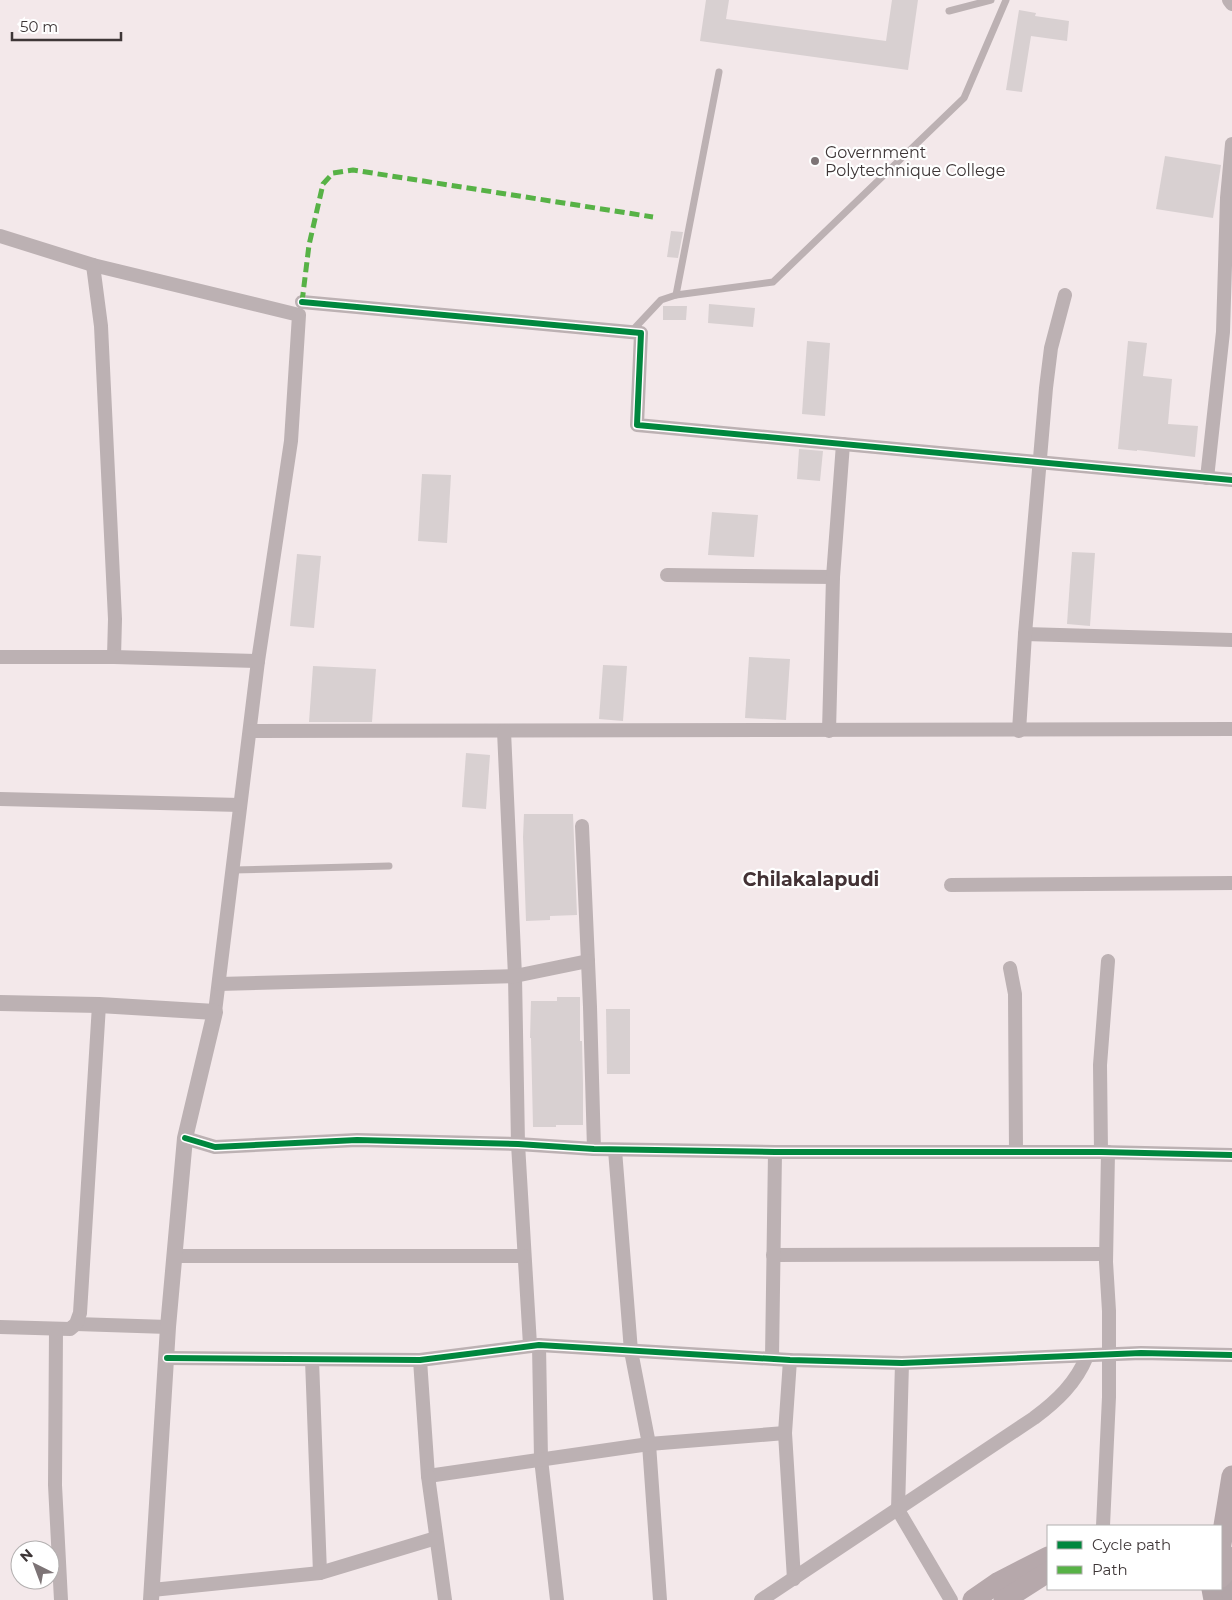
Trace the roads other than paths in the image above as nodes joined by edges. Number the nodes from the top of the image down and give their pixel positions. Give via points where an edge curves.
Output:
1 (991, 0) edge
2 (1006, 0) edge
3 (1228, 0) edge
4 (1232, 4) edge
5 (949, 11) dead end
6 (719, 72) dead end
7 (1232, 147) edge
8 (0, 236) edge
9 (93, 264) junction
10 (676, 295) junction
11 (1065, 295) dead end
12 (302, 302) dead end
13 (1228, 320) edge
14 (631, 332) junction
15 (843, 444) junction
16 (1039, 462) junction
17 (1207, 478) junction
18 (1232, 480) edge
19 (667, 575) dead end
20 (833, 578) junction
21 (1025, 634) junction
22 (1232, 640) edge
23 (0, 656) edge
24 (114, 657) junction
25 (258, 661) junction
26 (1232, 729) edge
27 (250, 731) junction
28 (504, 731) junction
29 (829, 731) junction
30 (1019, 731) junction
31 (0, 799) edge
32 (240, 805) junction
33 (582, 826) dead end
34 (389, 866) dead end
35 (233, 870) junction
36 (1232, 883) edge
37 (951, 885) dead end
38 (588, 961) junction
39 (1108, 961) dead end
40 (1010, 968) dead end
41 (515, 976) junction
42 (220, 984) junction
43 (0, 1003) edge
44 (99, 1005) junction
45 (216, 1012) junction
46 (184, 1138) junction
47 (518, 1144) junction
48 (594, 1150) junction
49 (615, 1150) junction
50 (775, 1152) junction
51 (1016, 1152) junction
52 (1104, 1152) junction
53 (1232, 1154) edge
54 (1106, 1254) junction
55 (773, 1255) junction
56 (174, 1256) junction
57 (524, 1256) junction
58 (76, 1324) junction
59 (168, 1327) junction
60 (0, 1328) edge
61 (56, 1329) junction
62 (534, 1345) junction
63 (631, 1351) junction
64 (1110, 1354) junction
65 (1232, 1355) edge
66 (1086, 1356) junction
67 (167, 1358) junction
68 (772, 1358) junction
69 (312, 1360) junction
70 (420, 1360) junction
71 (790, 1360) junction
72 (902, 1363) junction
73 (785, 1432) junction
74 (649, 1444) junction
75 (541, 1459) junction
76 (428, 1476) junction
77 (1232, 1476) edge
78 (898, 1510) junction
79 (1103, 1525) edge
80 (1232, 1534) edge
81 (436, 1538) junction
82 (1047, 1558) edge
83 (1223, 1567) edge
84 (320, 1573) junction
85 (1047, 1573) edge
86 (794, 1579) junction
87 (151, 1595) edge
88 (60, 1600) edge
89 (445, 1600) edge
90 (557, 1600) edge
91 (660, 1600) edge
92 (761, 1600) edge
93 (951, 1600) edge
94 (973, 1600) edge
95 (1004, 1600) edge
96 (1228, 1600) edge

1 - 5 lane
2 - 10 lane via 964,98 773,282
3 - 4 street
6 - 10 lane
7 - 13 street via 1227,198
8 - 9 street
9 - 24 street via 101,326
9 - 25 street via 299,315 291,441
10 - 14 lane via 661,300
11 - 16 street via 1051,348
12 - 14 street
13 - 17 street
14 - 15 street via 641,333 637,425
15 - 16 street
15 - 20 street
16 - 17 street
16 - 21 street
17 - 18 street
19 - 20 street
20 - 29 street
21 - 22 street
21 - 30 street
23 - 24 street
24 - 25 street
25 - 27 street
26 - 30 street
27 - 28 street
27 - 32 street
28 - 29 street
28 - 41 street
29 - 30 street
31 - 32 street
32 - 35 street
33 - 38 street
34 - 35 lane
35 - 42 street
36 - 37 street
38 - 41 street
38 - 48 street
39 - 52 street via 1100,1065
40 - 51 street via 1016,994
41 - 42 street
41 - 47 street
42 - 45 street
43 - 44 street
44 - 45 street
44 - 58 street via 80,1313
45 - 46 street
46 - 47 street via 215,1147 357,1140
46 - 56 street
47 - 48 street
47 - 57 street
48 - 49 street
49 - 50 street
49 - 63 street
50 - 51 street
50 - 55 street
51 - 52 street
52 - 53 street
52 - 54 street
54 - 55 street
54 - 64 street
55 - 68 street
56 - 57 street
56 - 59 street
57 - 62 street
58 - 59 street
58 - 61 street via 70,1329
59 - 67 street
60 - 61 street
61 - 88 street via 55,1485
62 - 63 street
62 - 70 street
62 - 75 street
63 - 68 street
63 - 74 street
64 - 65 street
64 - 66 street
64 - 79 street
66 - 72 street
66 - 78 street via 1069,1387 1048,1408
67 - 69 street
67 - 87 street
68 - 71 street
69 - 70 street
69 - 84 street
70 - 76 street
71 - 72 street
71 - 73 street
72 - 78 street
73 - 74 street
73 - 86 street
74 - 75 street
74 - 91 street
75 - 76 street
75 - 90 street
76 - 81 street
77 - 83 main road
78 - 86 street
78 - 93 street
80 - 83 main road
81 - 84 street
81 - 89 street
82 - 94 main road via 999,1582
83 - 96 main road
84 - 87 street
85 - 95 main road
86 - 92 street

